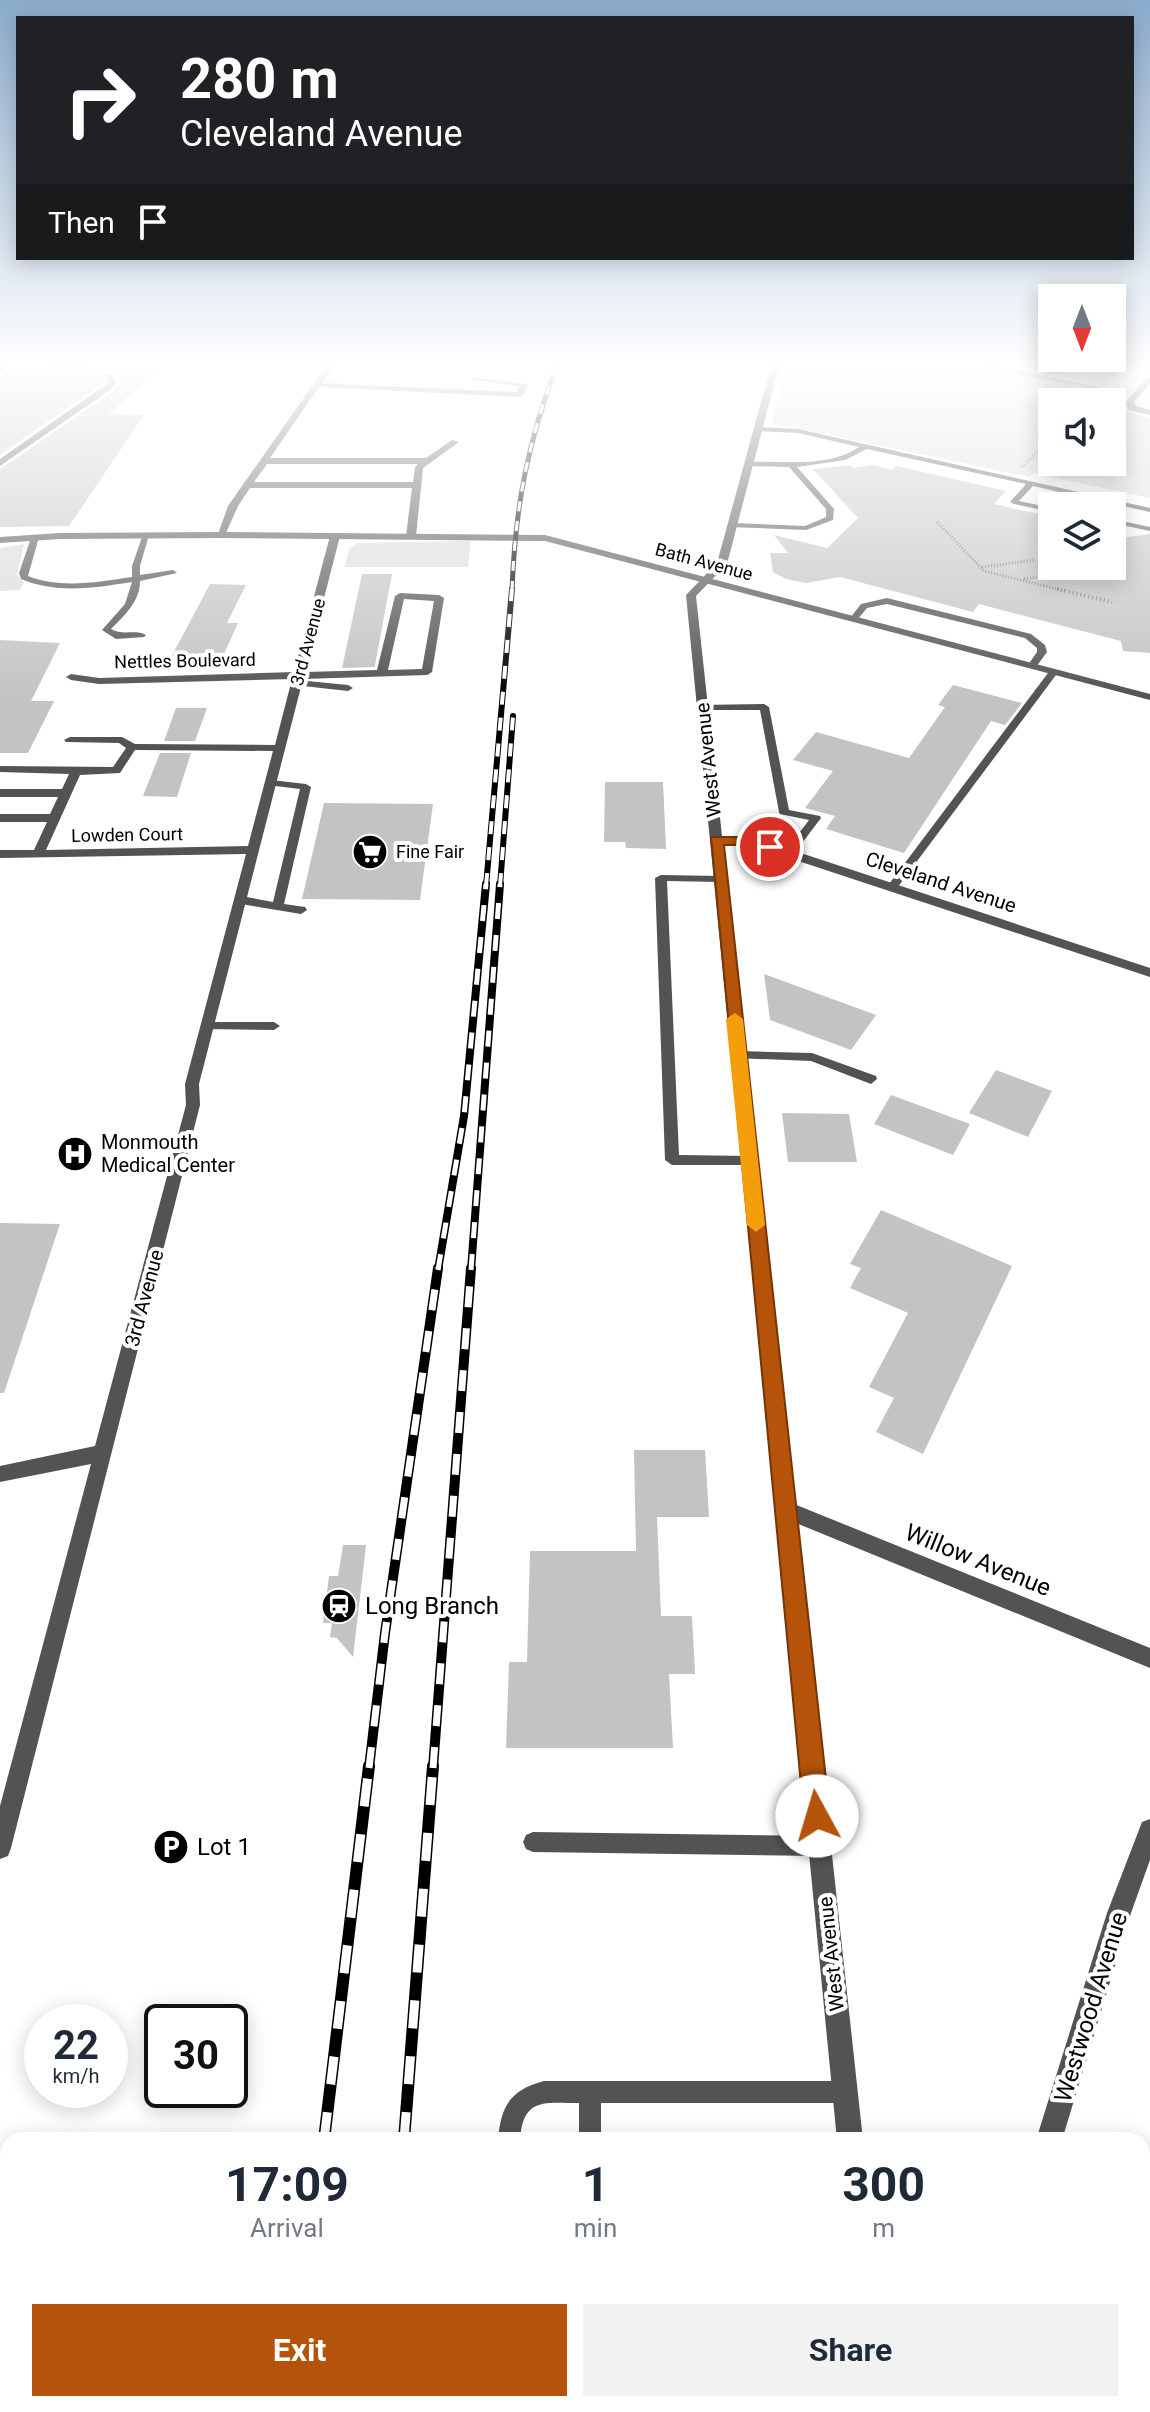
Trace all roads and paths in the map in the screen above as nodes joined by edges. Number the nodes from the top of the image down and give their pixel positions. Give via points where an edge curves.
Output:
1 (254, 475) edge
2 (418, 475) edge
3 (746, 475) edge
4 (799, 475) edge
5 (993, 475) edge
6 (1031, 483) junction
7 (247, 485) junction
8 (417, 485) junction
9 (1038, 507) edge
10 (1150, 510) edge
11 (937, 522) dead end
12 (1126, 524) edge
13 (732, 525) junction
14 (1150, 529) edge
15 (220, 535) junction
16 (335, 536) junction
17 (411, 536) junction
18 (35, 537) junction
19 (146, 537) junction
20 (0, 540) edge
21 (1035, 560) dead end
22 (981, 567) junction
23 (173, 573) dead end
24 (1038, 576) edge
25 (137, 577) junction
26 (705, 579) junction
27 (1019, 579) junction
28 (1112, 602) dead end
29 (854, 618) junction
30 (141, 635) dead end
31 (1033, 665) junction
32 (1054, 671) junction
33 (382, 673) junction
34 (71, 677) dead end
35 (298, 679) junction
36 (348, 688) dead end
37 (1150, 697) edge
38 (702, 707) junction
39 (70, 740) dead end
40 (132, 747) junction
41 (280, 748) junction
42 (0, 769) edge
43 (76, 771) junction
44 (271, 783) junction
45 (0, 793) edge
46 (66, 793) junction
47 (0, 818) edge
48 (54, 818) junction
49 (716, 840) junction
50 (254, 850) junction
51 (789, 853) junction
52 (0, 854) edge
53 (38, 854) junction
54 (720, 879) junction
55 (893, 886) junction
56 (241, 900) junction
57 (278, 904) junction
58 (301, 910) dead end
59 (1150, 973) edge
60 (208, 1026) junction
61 (274, 1026) dead end
62 (738, 1055) junction
63 (871, 1079) dead end
64 (749, 1161) junction
65 (103, 1453) junction
66 (0, 1474) edge
67 (786, 1510) junction
68 (1150, 1658) edge
69 (3, 1823) edge
70 (1150, 1830) edge
71 (533, 1842) dead end
72 (820, 1846) junction
73 (0, 1848) edge
74 (590, 2092) junction
75 (845, 2092) junction
76 (511, 2132) edge
77 (590, 2132) edge
78 (849, 2132) edge
79 (1051, 2132) edge

1 - 7 street
2 - 8 street
3 - 13 street, West Avenue
4 - 13 lane via 830,509 830,518 806,528
5 - 6 lane
6 - 9 lane via 1014,502
6 - 10 lane
7 - 8 street
7 - 15 street
8 - 17 street
11 - 22 path
12 - 14 lane
13 - 26 street, West Avenue via 722,564
15 - 16 street, Bath Avenue
15 - 19 street, Bath Avenue
16 - 17 street, Bath Avenue
16 - 35 street, 3rd Avenue
17 - 26 street, Bath Avenue via 545,538
18 - 19 street, Bath Avenue
18 - 20 street, Bath Avenue
18 - 25 lane via 23,573 31,581 82,584
19 - 25 lane
21 - 22 path
22 - 27 path
23 - 25 lane
24 - 27 path
25 - 30 lane via 129,605 106,630 116,636
26 - 29 street, Bath Avenue
26 - 38 street, West Avenue via 691,595
27 - 28 path
29 - 31 street, Bath Avenue
29 - 31 lane via 864,606 887,601 1014,632 1042,647
31 - 32 street, Bath Avenue
32 - 37 street, Bath Avenue
32 - 55 lane
33 - 33 street, Nettles Boulevard via 427,672 439,598 400,596
33 - 35 street, Nettles Boulevard
34 - 35 street, Nettles Boulevard
35 - 36 lane
35 - 41 street, 3rd Avenue
38 - 49 street, West Avenue
38 - 51 lane via 764,707 784,812 816,818
39 - 40 street via 122,740
40 - 41 street
40 - 43 street via 116,771
41 - 44 street, 3rd Avenue
42 - 43 street
43 - 46 street
44 - 50 street, 3rd Avenue
44 - 57 lane via 306,787
45 - 46 street
46 - 48 street
47 - 48 street
48 - 53 street
49 - 51 street, Cleveland Avenue via 751,841
49 - 54 street, West Avenue
50 - 53 street, Lowden Court
50 - 56 street, 3rd Avenue
51 - 55 street, Cleveland Avenue
52 - 53 street, Lowden Court
54 - 62 street, West Avenue
54 - 64 lane via 661,878 672,1160
55 - 59 street, Cleveland Avenue
56 - 57 lane
56 - 60 street, 3rd Avenue
57 - 58 lane
60 - 61 lane
60 - 65 street, 3rd Avenue via 192,1084 190,1118
62 - 63 lane via 812,1057
62 - 64 street, West Avenue
64 - 67 street, West Avenue
65 - 66 street
65 - 69 street, 3rd Avenue
67 - 68 street, Willow Avenue
67 - 72 street, West Avenue
69 - 73 street, 3rd Avenue
70 - 79 street, Westwood Avenue
71 - 72 lane
72 - 75 street, West Avenue
74 - 75 lane
74 - 76 lane via 527,2095 516,2107
74 - 77 lane
75 - 78 street, West Avenue

